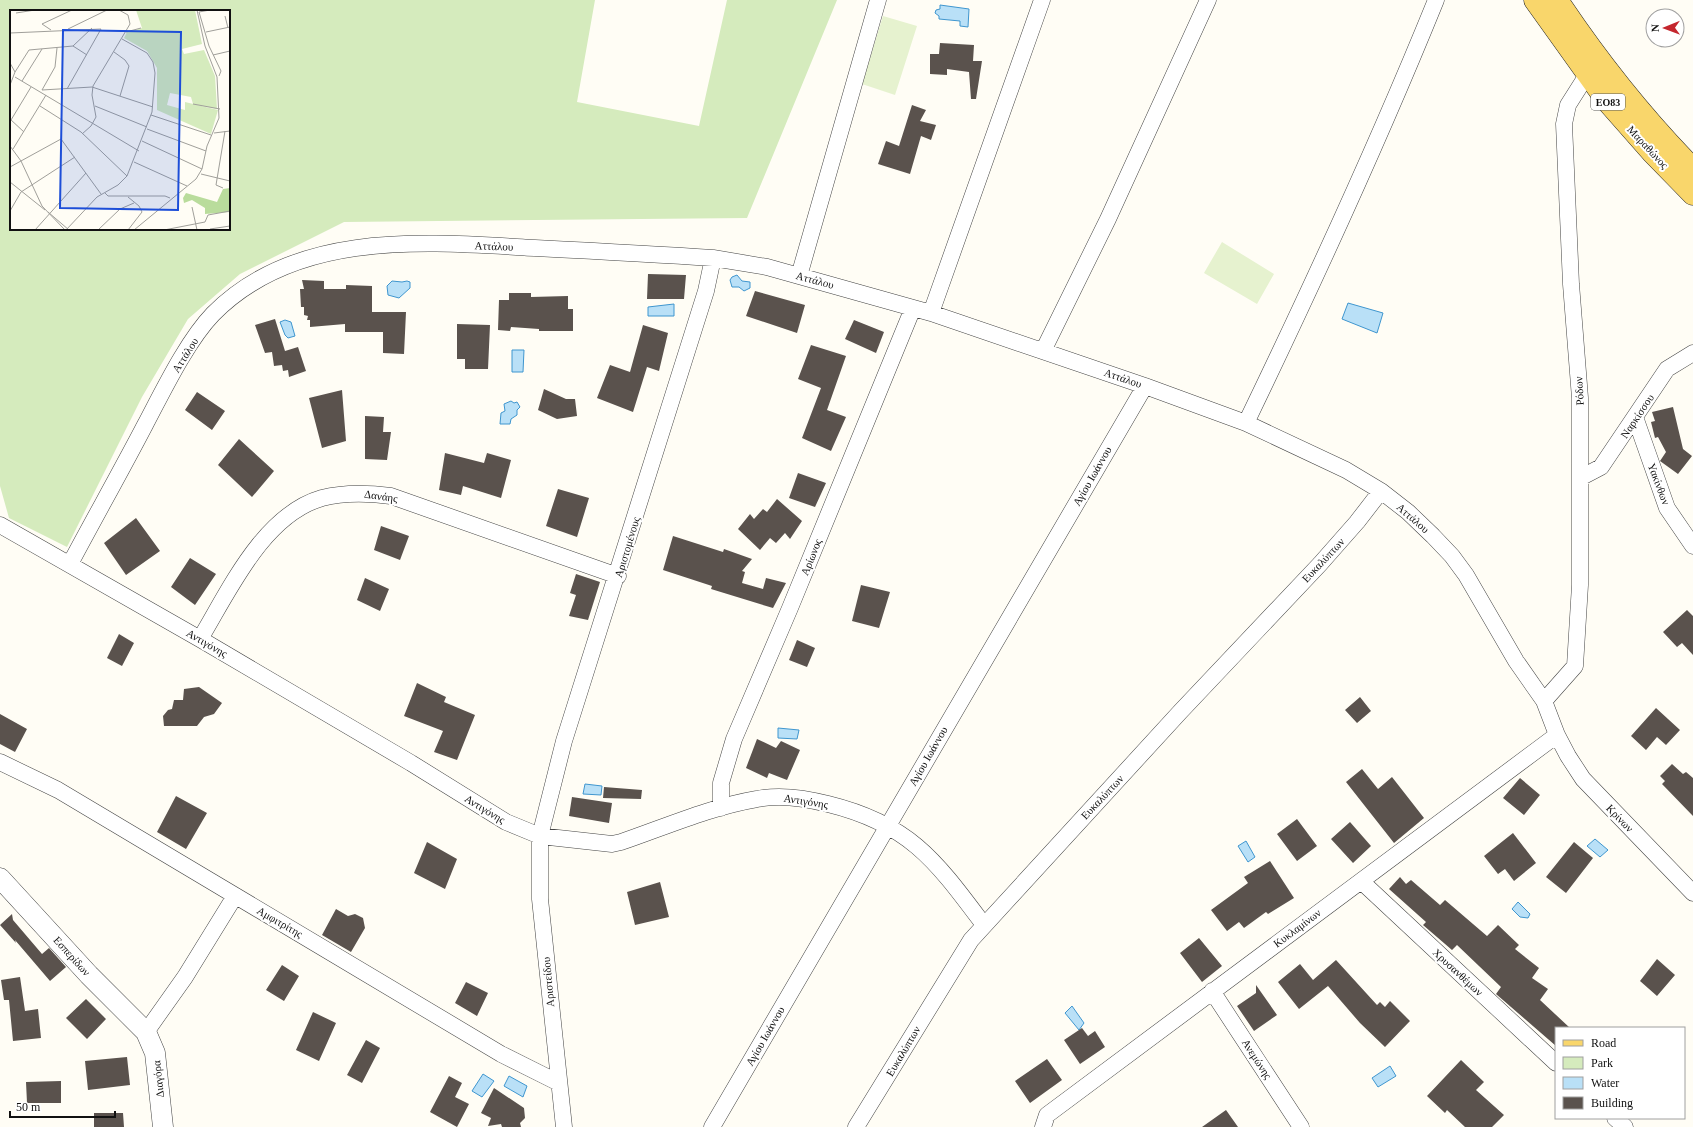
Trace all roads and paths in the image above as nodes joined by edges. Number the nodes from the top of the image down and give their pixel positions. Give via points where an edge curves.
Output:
1 (878, 0) edge
2 (1042, 0) edge
3 (1208, 0) edge
4 (1436, 0) edge
5 (1535, 0) edge
6 (1557, 0) edge
7 (1587, 75) junction
8 (1693, 169) edge
9 (1693, 194) edge
10 (713, 258) junction
11 (799, 276) junction
12 (913, 308) junction
13 (931, 313) junction
14 (1043, 351) junction
15 (1693, 353) edge
16 (1145, 386) junction
17 (1635, 417) junction
18 (1246, 423) junction
19 (1580, 478) junction
20 (1381, 491) junction
21 (1, 523) edge
22 (1693, 546) edge
23 (70, 564) junction
24 (618, 576) junction
25 (200, 639) junction
26 (1544, 701) junction
27 (1557, 735) junction
28 (0, 762) edge
29 (721, 808) junction
30 (888, 825) junction
31 (540, 836) junction
32 (0, 878) edge
33 (1361, 881) junction
34 (1693, 893) edge
35 (235, 896) junction
36 (984, 925) junction
37 (1212, 991) junction
38 (146, 1032) junction
39 (1555, 1062) edge
40 (560, 1083) junction
41 (1616, 1119) edge
42 (163, 1127) edge
43 (564, 1127) edge
44 (712, 1127) edge
45 (856, 1127) edge
46 (1043, 1127) edge
47 (1301, 1127) edge
48 (1625, 1127) edge

1 - 11 street
2 - 13 street
3 - 14 street via 1108,219
4 - 18 street via 1394,104
5 - 7 main road, Μαραθώνος / ΕΟ83
6 - 8 main road, Μαραθώνος / ΕΟ83 via 1621,90
7 - 9 main road, Μαραθώνος / ΕΟ83 via 1647,146
7 - 19 street, Ρόδων via 1568,105 1564,124 1571,284 1580,398
10 - 11 street, Αττάλου via 753,264
10 - 23 street, Αττάλου via 513,246 392,244 339,250 287,265 236,295 204,325 168,381
10 - 24 street, Αριστομένους via 706,291
11 - 12 street, Αττάλου
12 - 13 street, Αττάλου
12 - 29 street, Αρίωνος via 734,739 721,783
13 - 14 street, Αττάλου
14 - 16 street, Αττάλου
15 - 17 street, Ναρκίσσου via 1667,369
16 - 18 street, Αττάλου
16 - 30 street, Αγίου Ιωάννου
17 - 19 street, Ναρκίσσου via 1601,467
17 - 22 street, Υακίνθων via 1667,508
18 - 20 street, Αττάλου via 1346,470
19 - 26 street, Ρόδων via 1580,584 1575,666
20 - 26 street, Αττάλου via 1408,512 1452,556 1466,575 1516,661
20 - 36 street, Ευκαλύπτων via 1325,558
21 - 23 street, Αντιγόνης
23 - 25 street, Αντιγόνης
24 - 25 street, Δανάης via 391,496 360,493 335,495 306,505 275,528 243,566
24 - 31 street, Αριστομένους via 564,741
25 - 31 street, Αντιγόνης via 484,809
26 - 27 street, Αττάλου
27 - 33 street, Κυκλαμίνων
27 - 34 street, Κρίνων via 1583,779
28 - 35 street, Αμφιτρίτης via 58,790
29 - 30 street, Αντιγόνης via 756,799 792,798 845,809
29 - 31 street, Αντιγόνης via 612,844
30 - 36 street, Αντιγόνης via 912,841 937,864
30 - 44 street, Αγίου Ιωάννου
31 - 40 street, Αριστείδου via 540,899
32 - 38 street, Εσπερίδων via 89,975
33 - 37 street, Κυκλαμίνων
33 - 39 street, Χρυσανθέμων
35 - 38 street via 186,977
35 - 40 street, Αμφιτρίτης via 501,1054
36 - 45 street, Ευκαλύπτων via 964,949
37 - 46 street, Κυκλαμίνων via 1047,1115
37 - 47 street, Ανεμώνης
38 - 42 street, Διαγόρα via 155,1053
40 - 43 street, Αριστείδου
41 - 48 street

